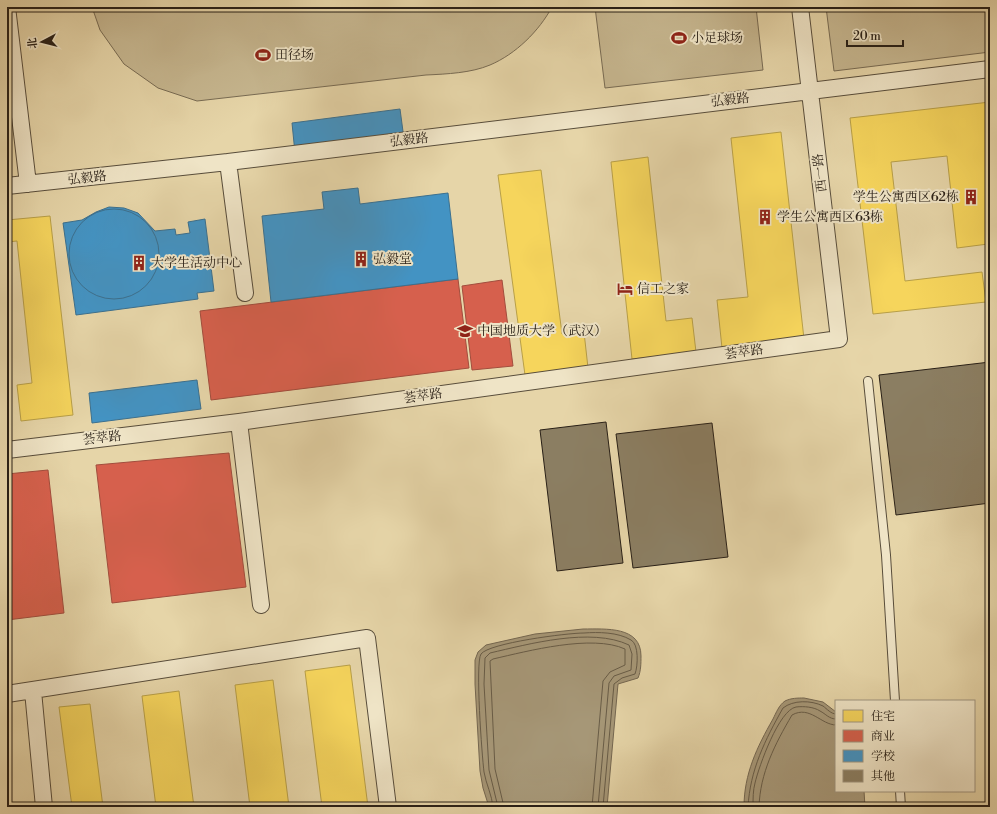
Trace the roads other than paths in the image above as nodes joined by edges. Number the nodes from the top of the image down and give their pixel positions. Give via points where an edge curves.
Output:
1 (8, 7) edge
2 (800, 7) edge
3 (990, 69) edge
4 (810, 90) junction
5 (228, 162) junction
6 (28, 184) junction
7 (7, 186) edge
8 (245, 293) dead end
9 (839, 339) joint
10 (868, 381) dead end
11 (239, 422) junction
12 (7, 450) edge
13 (261, 605) dead end
14 (33, 691) junction
15 (7, 694) edge
16 (895, 700) edge
17 (900, 792) edge
18 (44, 807) edge
19 (388, 807) edge
20 (901, 807) edge

1 - 6 street
2 - 4 street, 西一路
3 - 4 street, 弘毅路
4 - 5 street, 弘毅路
4 - 9 street, 西一路
5 - 6 street, 弘毅路
5 - 8 street
6 - 7 street, 弘毅路
9 - 11 street, 荟萃路
10 - 16 lane via 886,555
11 - 12 street, 荟萃路
11 - 13 street
14 - 15 street
14 - 18 street
14 - 19 street via 367,638
17 - 20 lane

